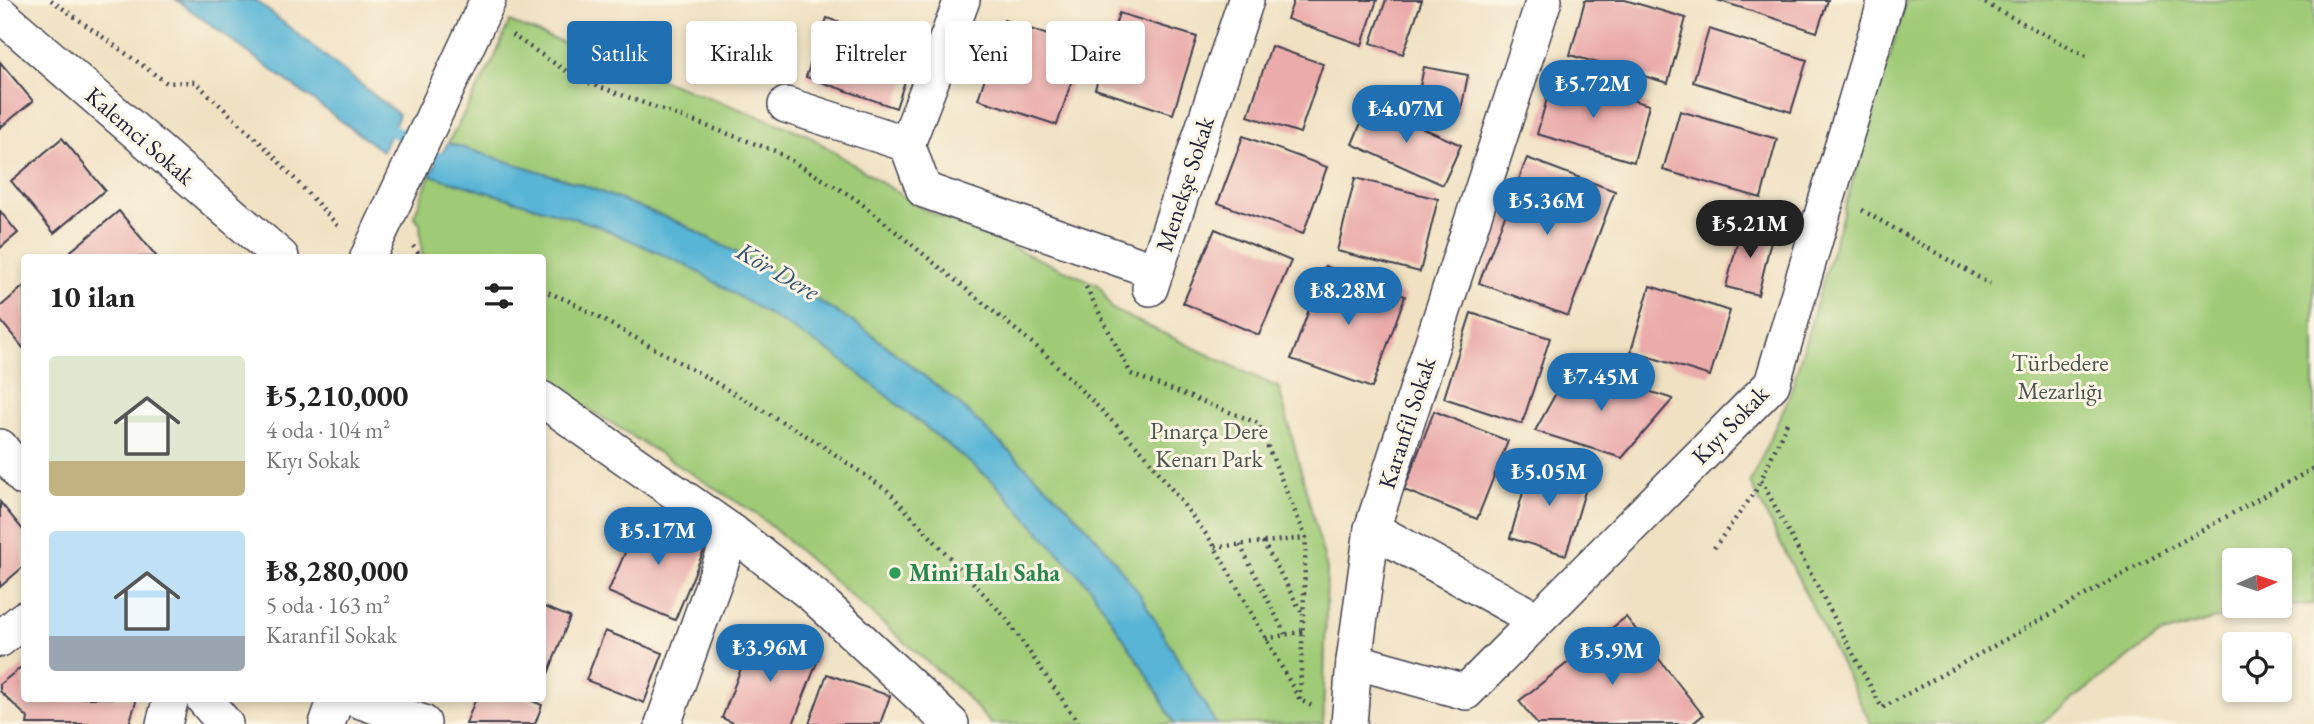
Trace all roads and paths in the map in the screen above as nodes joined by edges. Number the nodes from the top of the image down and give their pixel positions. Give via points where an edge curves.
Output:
1 (51, 0) edge
2 (488, 0) edge
3 (961, 0) edge
4 (1246, 0) edge
5 (1544, 0) edge
6 (1886, 0) edge
7 (1979, 0) edge
8 (0, 14) edge
9 (509, 33) dead end
10 (2088, 57) dead end
11 (786, 105) dead end
12 (907, 144) junction
13 (1858, 208) dead end
14 (905, 226) dead end
15 (899, 234) junction
16 (363, 244) edge
17 (278, 254) edge
18 (1082, 280) dead end
19 (1990, 284) dead end
20 (546, 292) edge
21 (546, 402) edge
22 (1790, 417) dead end
23 (0, 447) edge
24 (2314, 468) edge
25 (21, 474) edge
26 (1761, 480) junction
27 (1372, 529) junction
28 (732, 532) junction
29 (1306, 538) junction
30 (1263, 542) junction
31 (1240, 545) junction
32 (1215, 547) junction
33 (1714, 548) dead end
34 (1303, 615) junction
35 (1537, 620) junction
36 (21, 622) edge
37 (1303, 631) junction
38 (1285, 634) junction
39 (0, 639) edge
40 (1266, 639) junction
41 (1354, 660) junction
42 (1300, 700) junction
43 (170, 702) edge
44 (206, 702) edge
45 (335, 702) edge
46 (364, 702) edge
47 (430, 702) edge
48 (937, 718) edge
49 (1336, 718) edge
50 (164, 724) edge
51 (225, 724) edge
52 (327, 724) edge
53 (423, 724) edge
54 (663, 724) edge
55 (1079, 724) edge

1 - 16 path via 167,83 195,82
2 - 16 street
3 - 12 street
4 - 12 street, Menekşe Sokak via 1153,280 924,190
5 - 27 street, Karanfil Sokak
6 - 35 street, Kıyı Sokak via 1772,384
7 - 10 path
8 - 17 street, Kalemci Sokak
9 - 15 path via 578,79 775,150 856,199
11 - 12 street
13 - 19 path
14 - 15 path
15 - 32 path via 1052,362 1144,453
18 - 29 path via 1131,374 1258,424
20 - 55 path via 704,376 817,442 888,491 1006,618
21 - 28 street
22 - 26 path
23 - 25 street
24 - 26 path via 1882,708
26 - 33 path
27 - 35 street
27 - 41 street, Karanfil Sokak
28 - 48 street via 814,596
28 - 54 street
29 - 30 path
29 - 34 path
30 - 31 path
30 - 34 path
31 - 32 path
31 - 38 path
32 - 40 path
34 - 37 path
35 - 41 street, Kıyı Sokak via 1466,692
36 - 39 street
37 - 38 path
37 - 42 path
38 - 40 path
40 - 42 path
41 - 49 street, Karanfil Sokak
42 - 49 path
43 - 50 street
44 - 51 street
45 - 52 street
46 - 53 street
47 - 53 street

